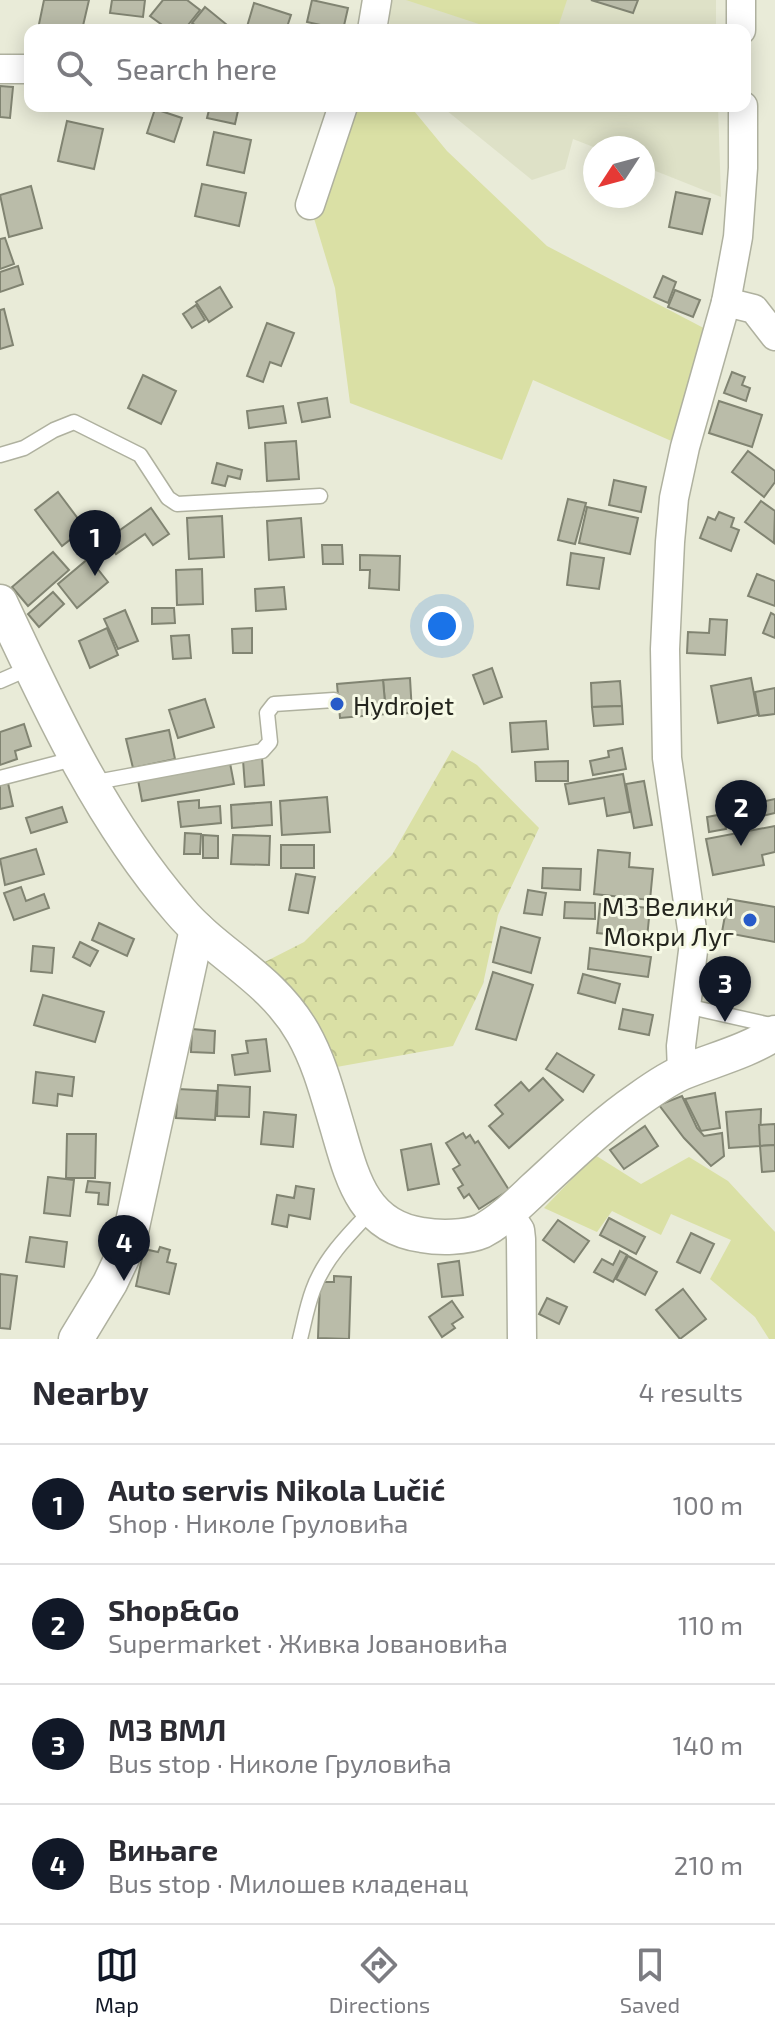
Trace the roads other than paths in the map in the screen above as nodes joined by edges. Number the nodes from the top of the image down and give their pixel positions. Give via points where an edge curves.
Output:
1 (377, 0) edge
2 (741, 0) edge
3 (373, 24) edge
4 (741, 24) edge
5 (0, 69) edge
6 (24, 69) edge
7 (341, 112) edge
8 (743, 112) edge
9 (310, 205) dead end
10 (726, 302) junction
11 (764, 306) edge
12 (775, 336) edge
13 (0, 455) edge
14 (320, 496) dead end
15 (0, 602) edge
16 (32, 667) junction
17 (0, 681) edge
18 (334, 700) dead end
19 (84, 770) junction
20 (0, 778) edge
21 (197, 929) junction
22 (686, 1006) junction
23 (775, 1026) edge
24 (775, 1033) edge
25 (682, 1072) junction
26 (372, 1210) junction
27 (508, 1212) junction
28 (76, 1339) edge
29 (300, 1339) edge
30 (522, 1339) edge

1 - 3 street
2 - 4 street
5 - 6 street
7 - 9 street
8 - 10 street via 738,237
10 - 11 street
10 - 22 street via 674,498 665,614 667,758 694,943
11 - 12 street
13 - 14 lane via 74,422 140,455 177,504
15 - 16 street
16 - 17 lane
16 - 19 street
18 - 19 lane via 274,704 267,713 270,742 262,751
19 - 20 lane
19 - 21 street via 139,860
21 - 26 street via 249,970 300,1027 320,1070 351,1175
21 - 28 street via 128,1245
22 - 23 lane
22 - 25 street
24 - 25 street
25 - 27 street via 605,1123
26 - 27 street via 404,1230 448,1236 482,1231
26 - 29 lane via 323,1270
27 - 30 street via 521,1239

